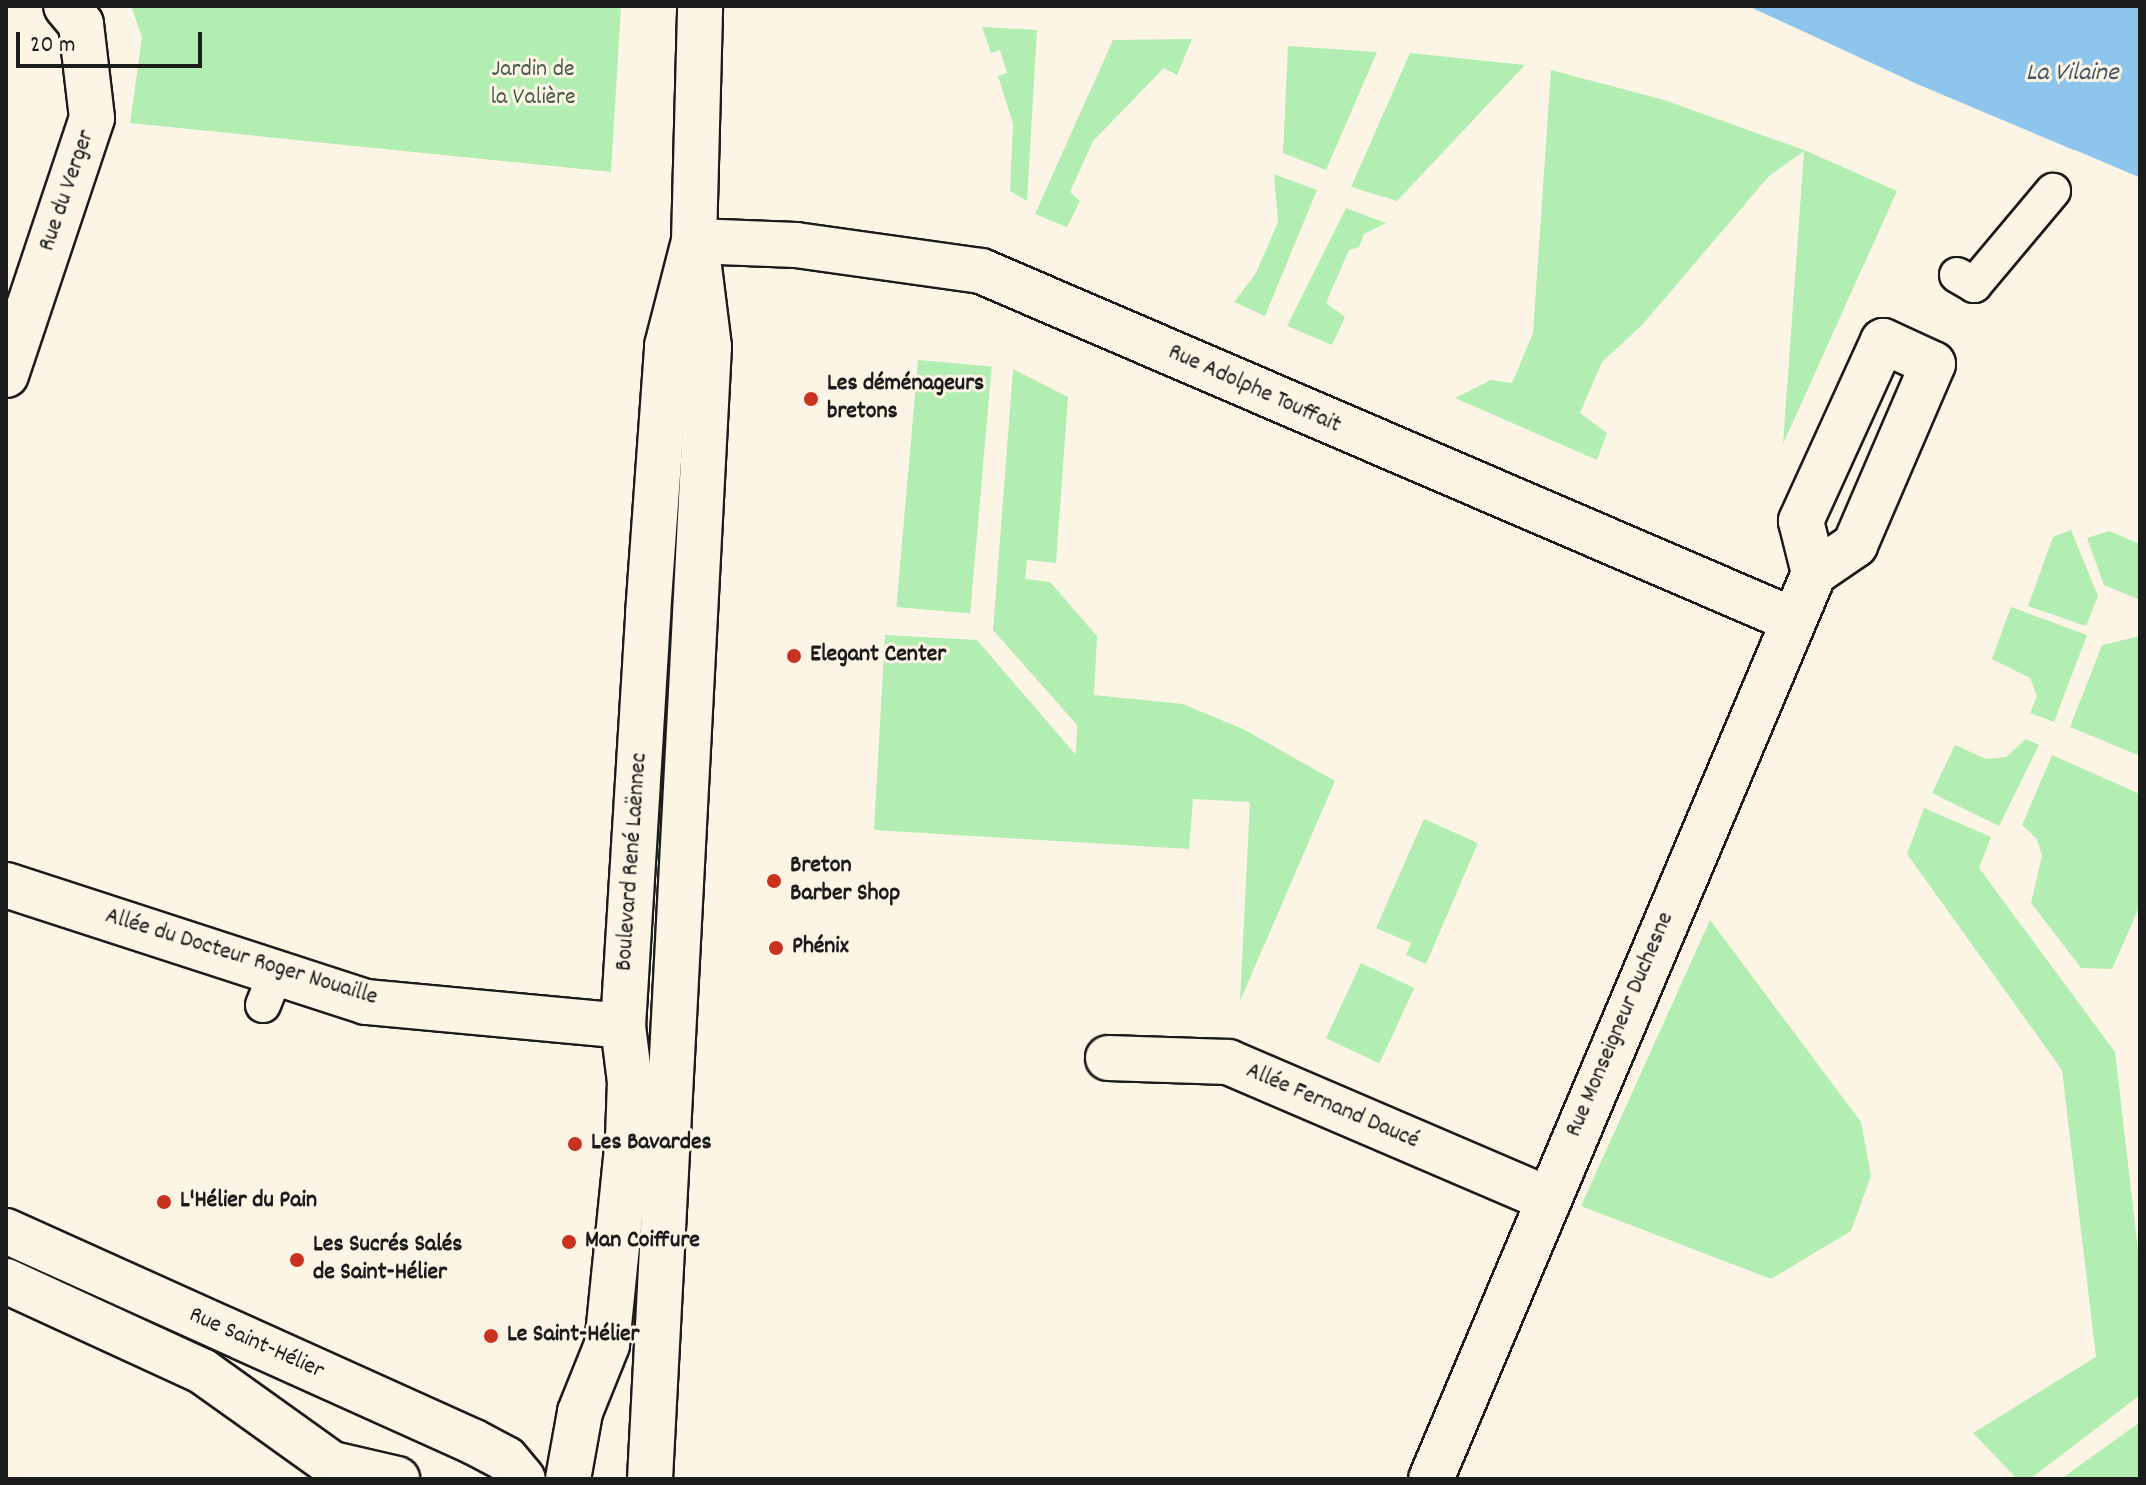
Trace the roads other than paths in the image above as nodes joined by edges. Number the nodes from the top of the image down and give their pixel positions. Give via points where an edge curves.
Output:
1 (66, 6) edge
2 (700, 6) edge
3 (2053, 191) dead end
4 (694, 241) junction
5 (1957, 275) dead end
6 (6, 375) edge
7 (1814, 573) dead end
8 (1793, 620) junction
9 (6, 885) edge
10 (623, 1026) junction
11 (1108, 1058) dead end
12 (1548, 1199) junction
13 (6, 1231) edge
14 (6, 1281) edge
15 (580, 1412) junction
16 (515, 1469) edge
17 (338, 1472) edge
18 (397, 1479) edge
19 (568, 1479) edge
20 (650, 1479) edge
21 (1431, 1479) edge

1 - 6 main road, Rue du Verger via 81,24 92,118
2 - 4 main road, Boulevard René Laënnec
3 - 5 lane via 1974,285
4 - 8 main road, Rue Adolphe Touffait via 796,245 981,271
4 - 10 main road, Boulevard René Laënnec via 667,346
4 - 20 main road, Boulevard René Laënnec via 709,347
7 - 8 main road, Rue Monseigneur Duchesne
8 - 12 main road, Rue Monseigneur Duchesne
9 - 10 main road, Allée du Docteur Roger Nouaille via 269,989 366,1002 408,1018
10 - 15 main road, Boulevard René Laënnec via 630,1082 628,1138 607,1345
11 - 12 main road, Allée Fernand Daucé via 1228,1062
12 - 21 main road, Rue Monseigneur Duchesne
13 - 16 main road, Rue Saint-Hélier
14 - 17 main road, Rue Saint-Hélier via 202,1371
15 - 16 main road, Rue Saint-Hélier via 557,1444
15 - 19 main road, Boulevard René Laënnec
17 - 18 main road, Rue Saint-Hélier

